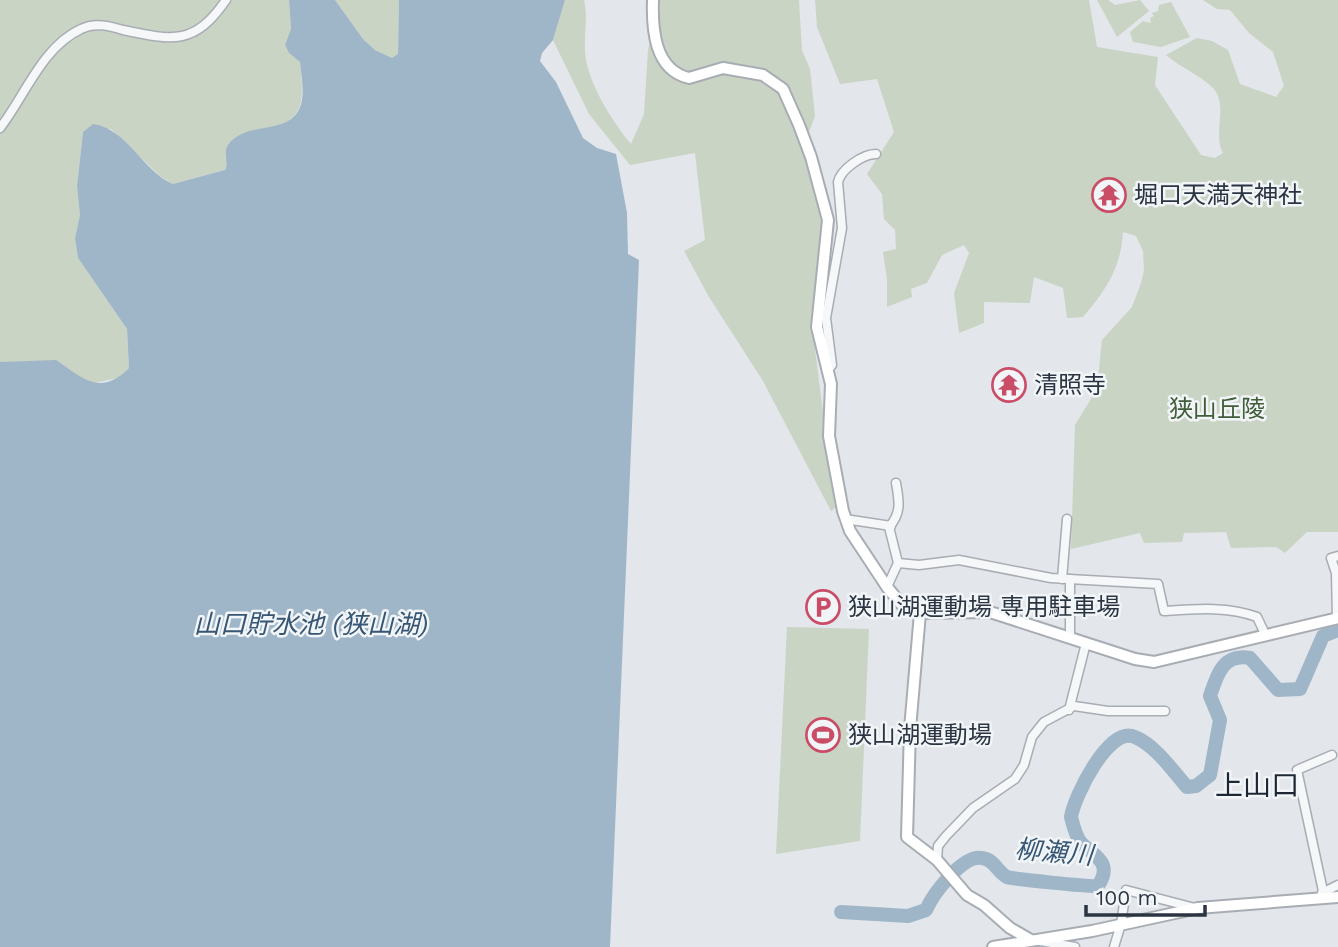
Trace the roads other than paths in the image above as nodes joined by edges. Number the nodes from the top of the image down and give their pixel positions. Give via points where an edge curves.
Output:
1 (226, 0) edge
2 (653, 0) edge
3 (0, 128) edge
4 (876, 154) dead end
5 (827, 370) junction
6 (896, 483) dead end
7 (845, 519) junction
8 (1067, 519) dead end
9 (891, 526) junction
10 (1338, 556) edge
11 (898, 562) junction
12 (1066, 579) junction
13 (887, 587) junction
14 (920, 613) junction
15 (1337, 618) edge
16 (1266, 636) junction
17 (1070, 638) junction
18 (1086, 643) junction
19 (1069, 709) junction
20 (1165, 711) dead end
21 (1332, 755) dead end
22 (937, 860) junction
23 (1338, 885) edge
24 (1321, 894) junction
25 (1338, 897) edge
26 (1198, 908) junction
27 (1121, 924) junction
28 (1031, 940) junction
29 (993, 947) edge
30 (1075, 947) edge
31 (1114, 947) edge

1 - 3 street via 208,24 188,35 172,37 110,26 83,28 45,60
2 - 5 street via 653,32 659,51 682,77 730,68 763,75 787,95 811,156 828,220 817,320
4 - 5 street via 853,164 838,182 842,228 827,307 832,365
5 - 7 street via 832,397 830,436
6 - 9 street via 900,507
7 - 9 street
7 - 13 street
8 - 12 street
9 - 11 street
10 - 15 street via 1331,558
11 - 12 street via 919,565 959,560
11 - 13 street
12 - 16 street via 1158,584 1164,611 1208,608 1248,613 1257,617
12 - 17 street
13 - 14 street via 901,604
14 - 17 street via 990,612
14 - 22 street via 906,831
15 - 16 street
16 - 18 street via 1154,662
17 - 18 street
18 - 19 street
19 - 20 street
19 - 22 street via 1044,722 1032,737 1016,779 973,808 938,846
21 - 24 street via 1297,770
22 - 28 street via 956,884 1010,929
23 - 24 street
24 - 25 street
24 - 26 street
26 - 27 street
26 - 27 street via 1126,890
27 - 28 street
27 - 31 street
28 - 29 street
28 - 30 street

